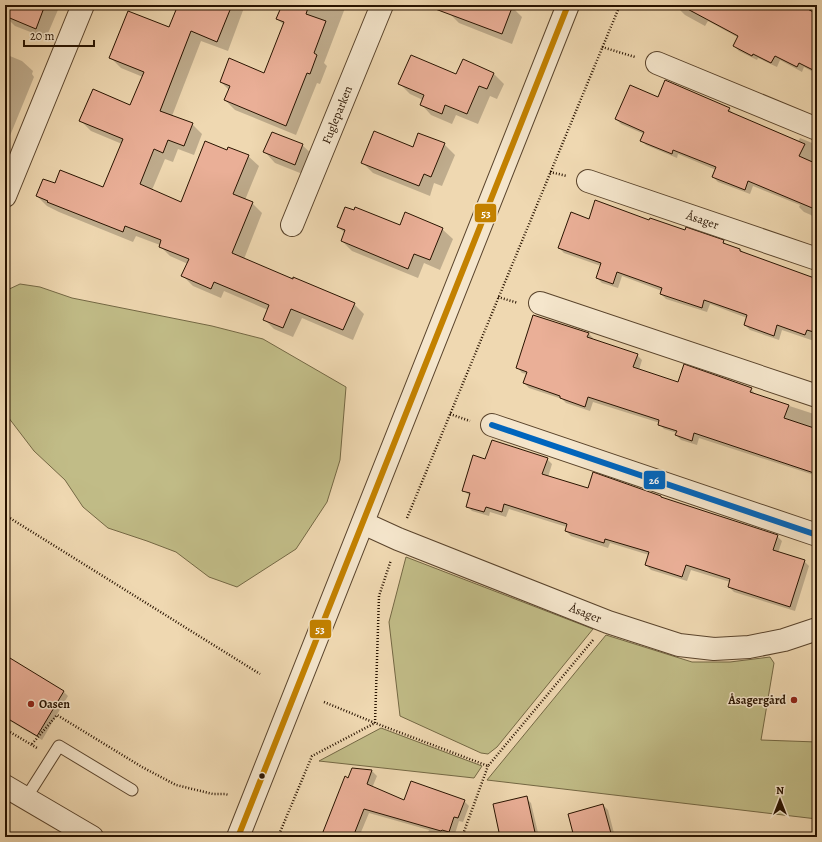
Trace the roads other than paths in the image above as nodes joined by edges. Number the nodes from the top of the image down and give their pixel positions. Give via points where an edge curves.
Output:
1 (83, 5) edge
2 (382, 5) edge
3 (568, 5) edge
4 (657, 63) road end
5 (817, 129) edge
6 (588, 181) dead end
7 (5, 196) edge
8 (292, 225) dead end
9 (817, 259) edge
10 (540, 303) dead end
11 (817, 396) edge
12 (492, 425) dead end
13 (363, 524) junction
14 (817, 535) edge
15 (817, 629) edge
16 (5, 786) edge
17 (132, 790) dead end
18 (26, 798) junction
19 (92, 837) edge
20 (238, 837) edge

1 - 7 street
2 - 8 street, Fugleparken
3 - 13 street
4 - 5 street
6 - 9 street, Åsager
10 - 11 street
12 - 14 street
13 - 15 street, Åsager via 608,622 679,645 714,649 749,647 784,640
13 - 20 street
16 - 18 street
17 - 18 lane via 59,746
18 - 19 street

